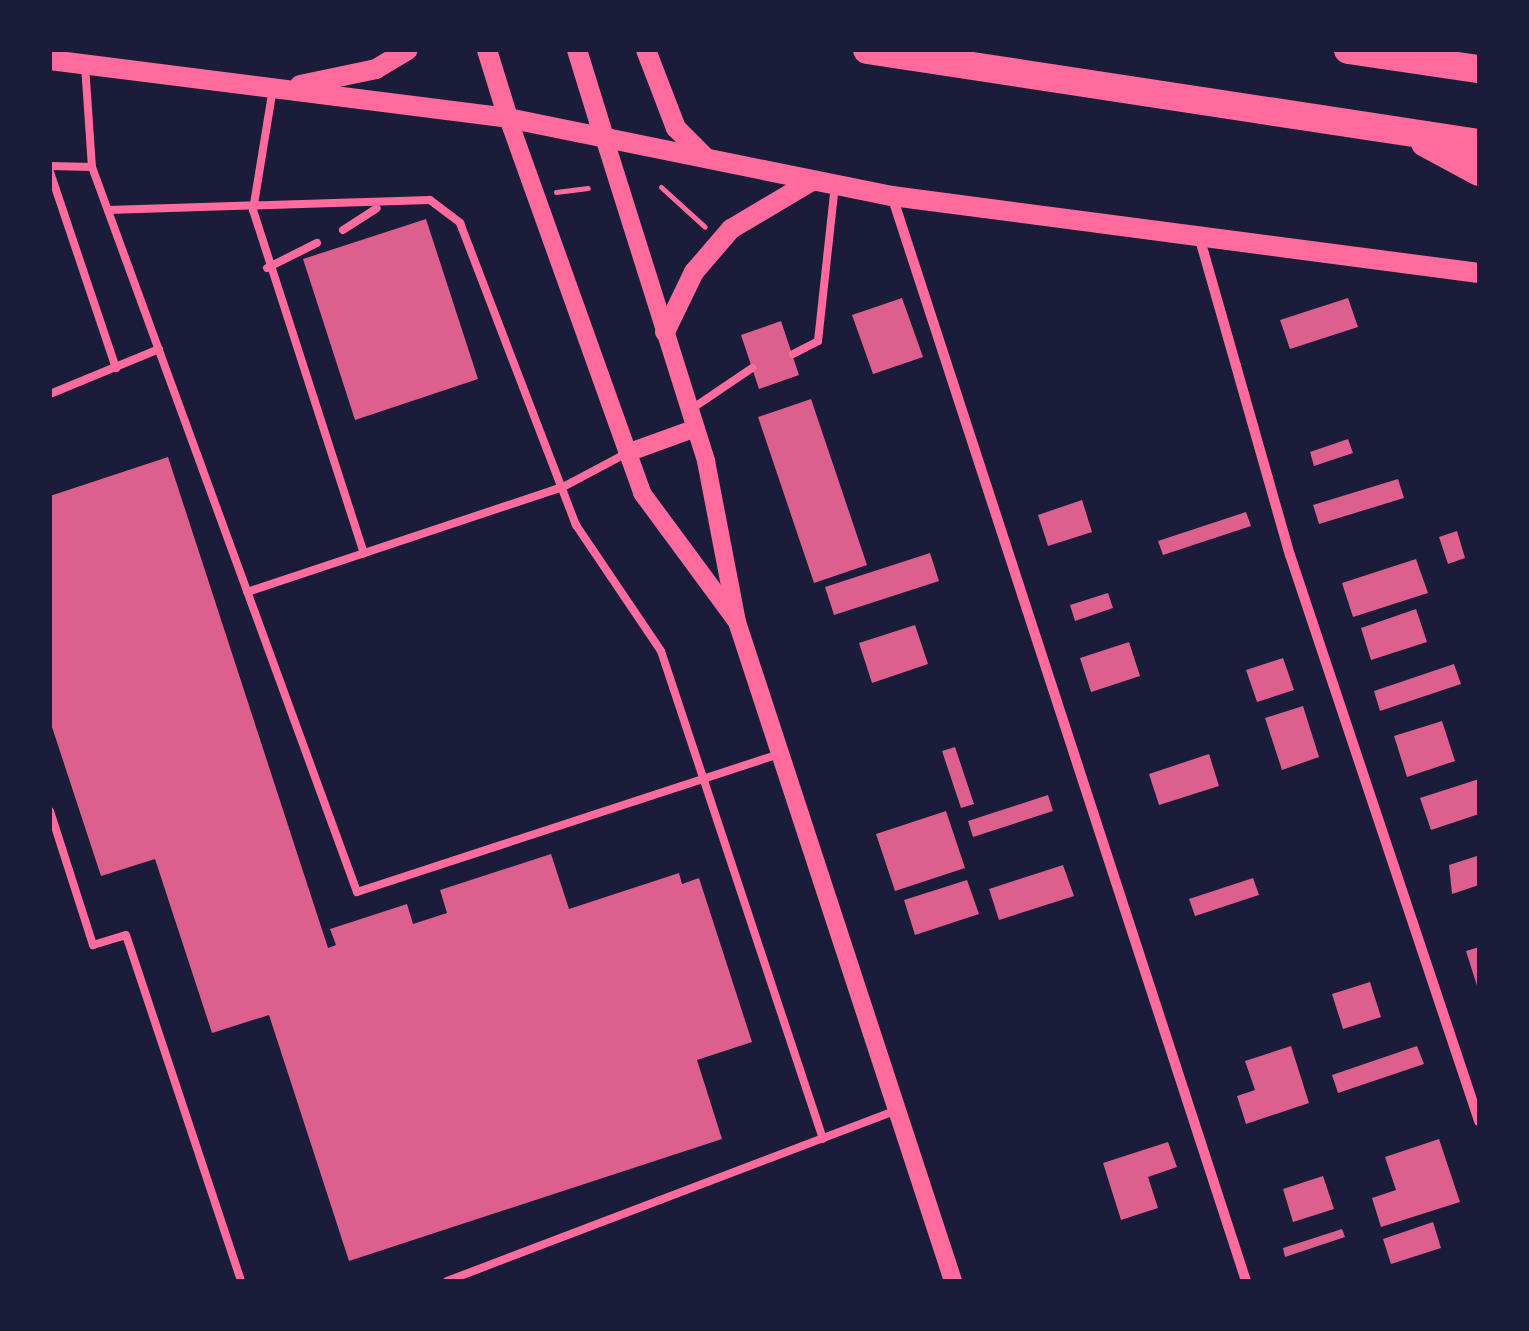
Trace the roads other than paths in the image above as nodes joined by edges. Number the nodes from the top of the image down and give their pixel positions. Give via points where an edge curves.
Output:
1 (408, 50) edge
2 (488, 50) edge
3 (577, 50) edge
4 (646, 50) edge
5 (868, 50) edge
6 (1348, 50) edge
7 (50, 60) edge
8 (85, 65) junction
9 (1479, 68) edge
10 (273, 88) junction
11 (508, 118) junction
12 (1406, 132) junction
13 (604, 137) junction
14 (1479, 144) edge
15 (706, 158) junction
16 (92, 167) junction
17 (50, 169) edge
18 (1479, 172) edge
19 (813, 180) junction
20 (836, 185) junction
21 (892, 196) junction
22 (381, 205) junction
23 (108, 210) junction
24 (253, 210) junction
25 (343, 230) dead end
26 (1198, 230) junction
27 (317, 243) dead end
28 (267, 268) junction
29 (1479, 273) edge
30 (665, 332) junction
31 (158, 350) junction
32 (793, 354) dead end
33 (116, 368) junction
34 (752, 368) dead end
35 (50, 394) edge
36 (693, 419) junction
37 (628, 452) junction
38 (563, 487) junction
39 (364, 554) junction
40 (247, 592) junction
41 (737, 622) junction
42 (780, 754) junction
43 (710, 777) junction
44 (50, 810) edge
45 (896, 1110) junction
46 (1479, 1121) edge
47 (822, 1139) junction
48 (241, 1281) edge
49 (446, 1281) edge
50 (952, 1281) edge
51 (1246, 1281) edge

1 - 10 main road via 376,69
2 - 11 main road
3 - 13 main road
4 - 15 main road via 676,128
5 - 12 highway
6 - 9 highway
7 - 8 main road
8 - 10 main road
8 - 16 lane
10 - 11 main road
10 - 24 lane
11 - 13 main road
11 - 37 street
12 - 14 highway
12 - 18 highway
13 - 15 main road
13 - 30 street
15 - 19 main road
16 - 17 lane
16 - 23 lane
17 - 33 lane
19 - 20 main road
19 - 30 main road via 731,228 694,272
20 - 21 main road
20 - 32 lane via 818,340
21 - 26 main road
21 - 51 street
22 - 24 lane
22 - 25 lane
22 - 38 lane via 430,200 460,223 532,430
23 - 24 lane
23 - 31 lane
24 - 28 lane
26 - 29 main road
26 - 46 street via 1245,413
27 - 28 lane
28 - 39 lane
30 - 36 street
31 - 33 lane
31 - 40 lane
33 - 35 lane
34 - 36 lane
36 - 37 street
36 - 41 street
37 - 38 lane
37 - 41 street via 642,493
38 - 39 lane
38 - 43 lane via 576,525 662,651
39 - 40 lane
40 - 43 lane via 357,892
41 - 42 street
42 - 43 lane
42 - 45 street
43 - 47 lane
44 - 48 lane via 93,945 126,934
45 - 47 lane
45 - 50 street
47 - 49 lane

